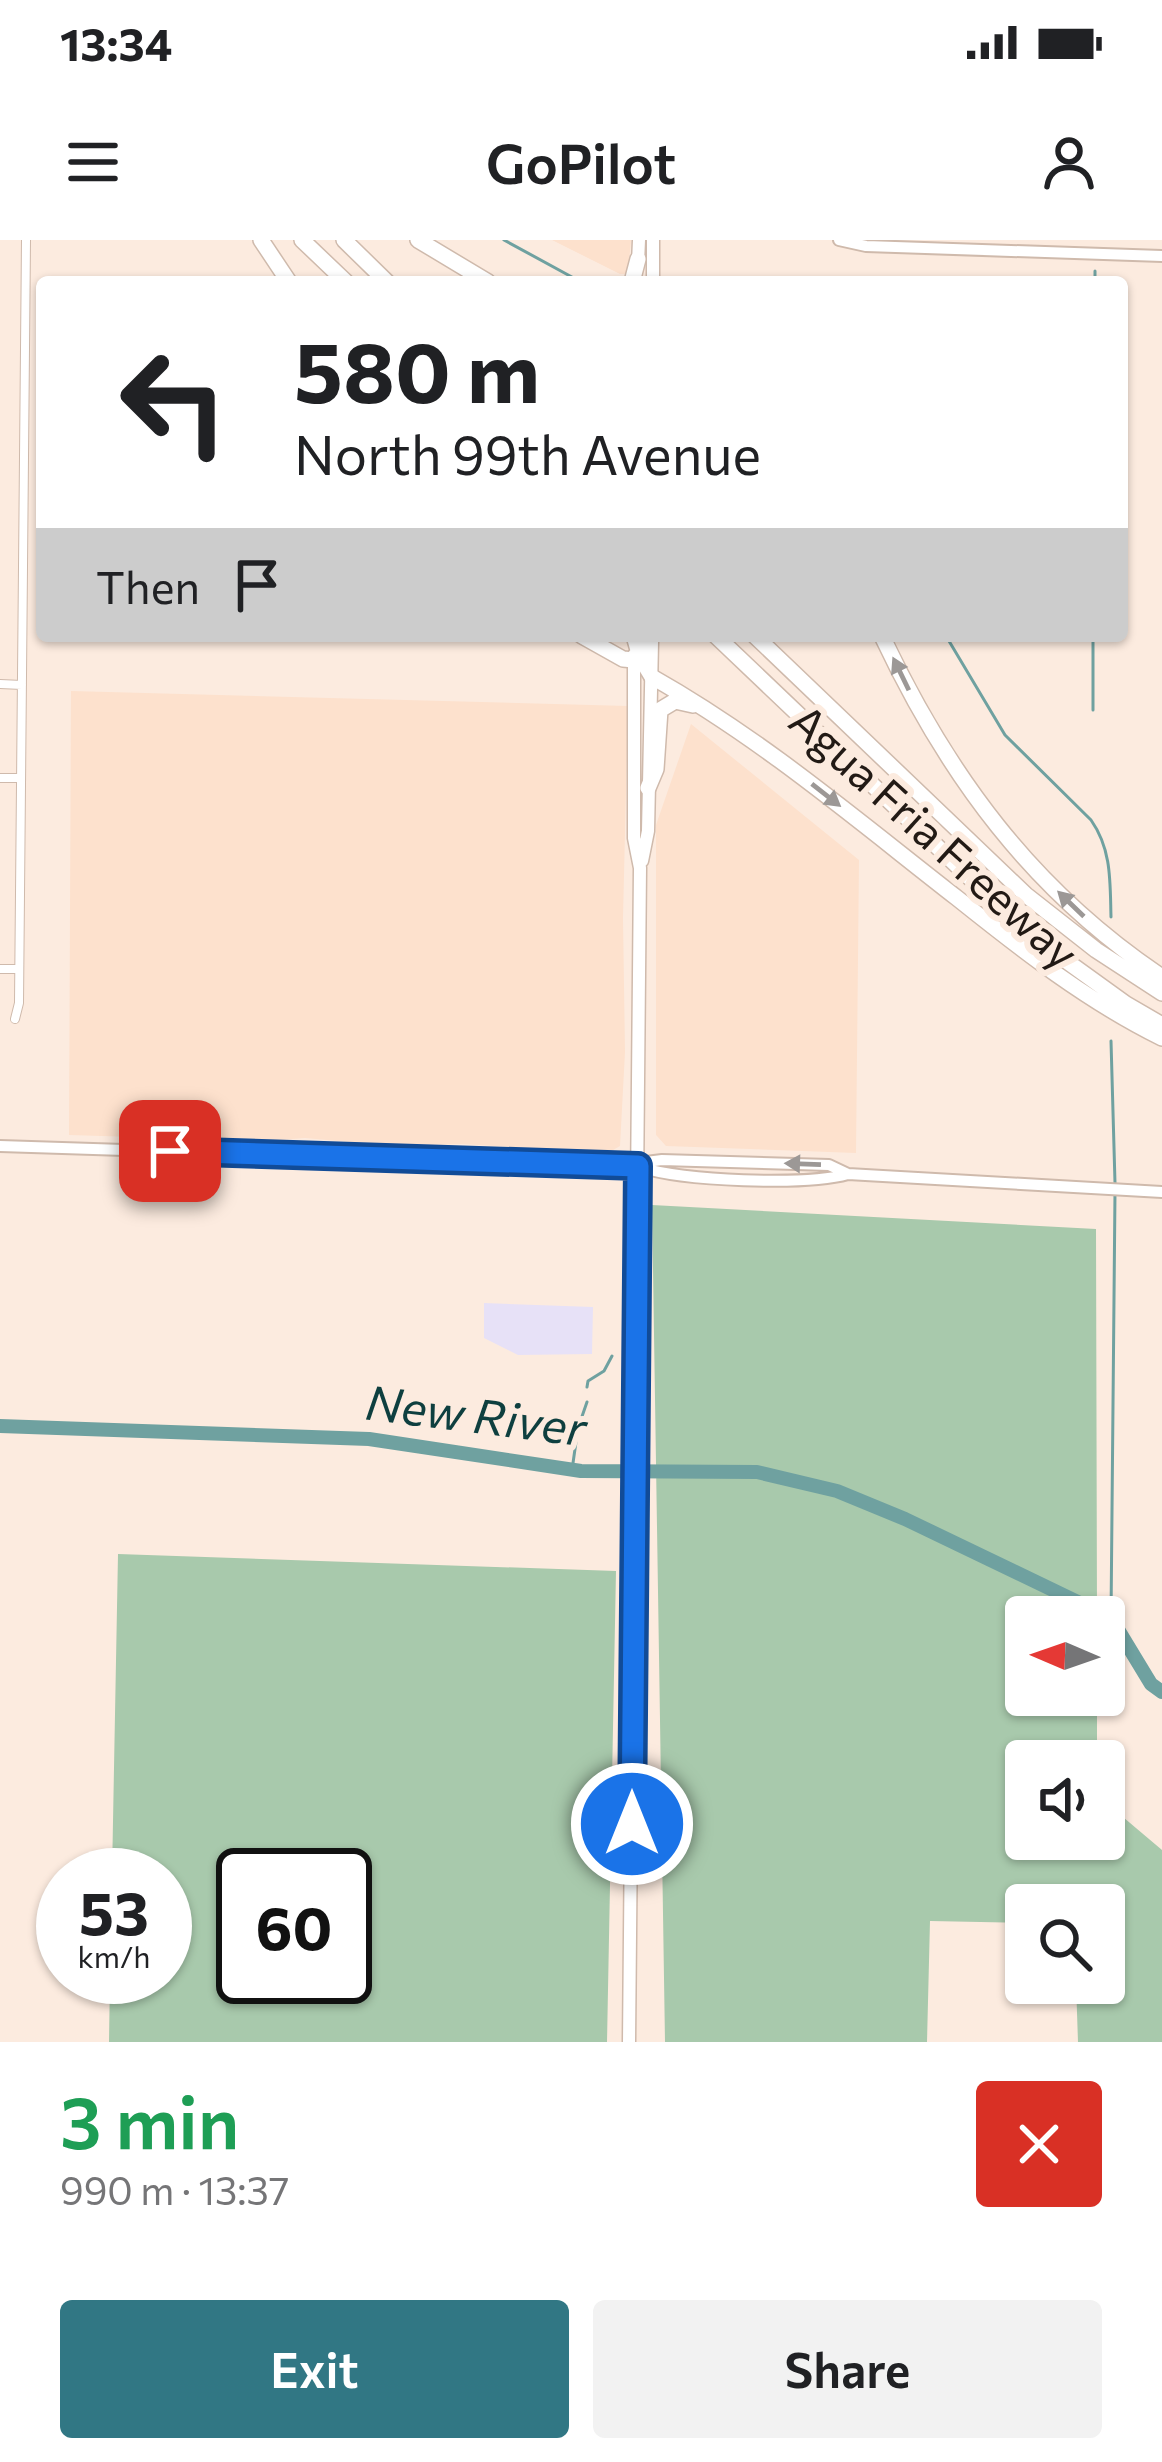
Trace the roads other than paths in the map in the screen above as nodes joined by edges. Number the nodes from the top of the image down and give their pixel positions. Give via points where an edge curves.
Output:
1 (26, 240) edge
2 (261, 240) edge
3 (302, 240) edge
4 (344, 240) edge
5 (418, 240) edge
6 (639, 240) edge
7 (653, 240) edge
8 (839, 240) edge
9 (1162, 256) edge
10 (638, 259) joint
11 (285, 276) edge
12 (340, 276) edge
13 (381, 276) edge
14 (478, 276) edge
15 (636, 276) edge
16 (653, 276) edge
17 (593, 642) edge
18 (635, 642) edge
19 (648, 642) edge
20 (652, 642) edge
21 (722, 642) edge
22 (761, 642) edge
23 (885, 642) edge
24 (637, 659) junction
25 (652, 677) junction
26 (0, 684) edge
27 (23, 685) junction
28 (698, 706) junction
29 (0, 778) edge
30 (21, 778) junction
31 (648, 788) junction
32 (640, 868) junction
33 (0, 969) edge
34 (19, 969) junction
35 (1162, 977) edge
36 (1162, 992) edge
37 (15, 1019) dead end
38 (1162, 1025) edge
39 (1162, 1038) edge
40 (0, 1146) edge
41 (638, 1166) junction
42 (1162, 1192) edge
43 (630, 2004) junction
44 (629, 2042) edge
45 (639, 2042) edge

1 - 27 street
2 - 11 highway
3 - 12 highway
4 - 13 highway
5 - 14 highway
6 - 10 main road
7 - 16 main road
8 - 9 main road
10 - 15 highway
17 - 24 highway
18 - 24 highway
19 - 24 highway
20 - 25 main road
21 - 38 highway, Agua Fria Freeway via 1029,934
22 - 36 highway, Agua Fria Freeway via 1025,895
35 -> 23 highway via 1081,914 987,814 938,746
24 - 25 highway
24 - 32 main road
25 - 28 highway
25 - 31 main road
26 - 27 street
27 - 30 street
28 - 31 highway via 674,701 660,710
28 -> 39 highway via 784,762 1024,952
29 - 30 street
30 - 34 street
31 - 32 main road
32 - 41 main road
33 - 34 street
34 - 37 street
40 - 41 main road
41 - 42 main road via 711,1177 848,1174
41 - 43 main road
43 - 44 main road
43 - 45 main road

